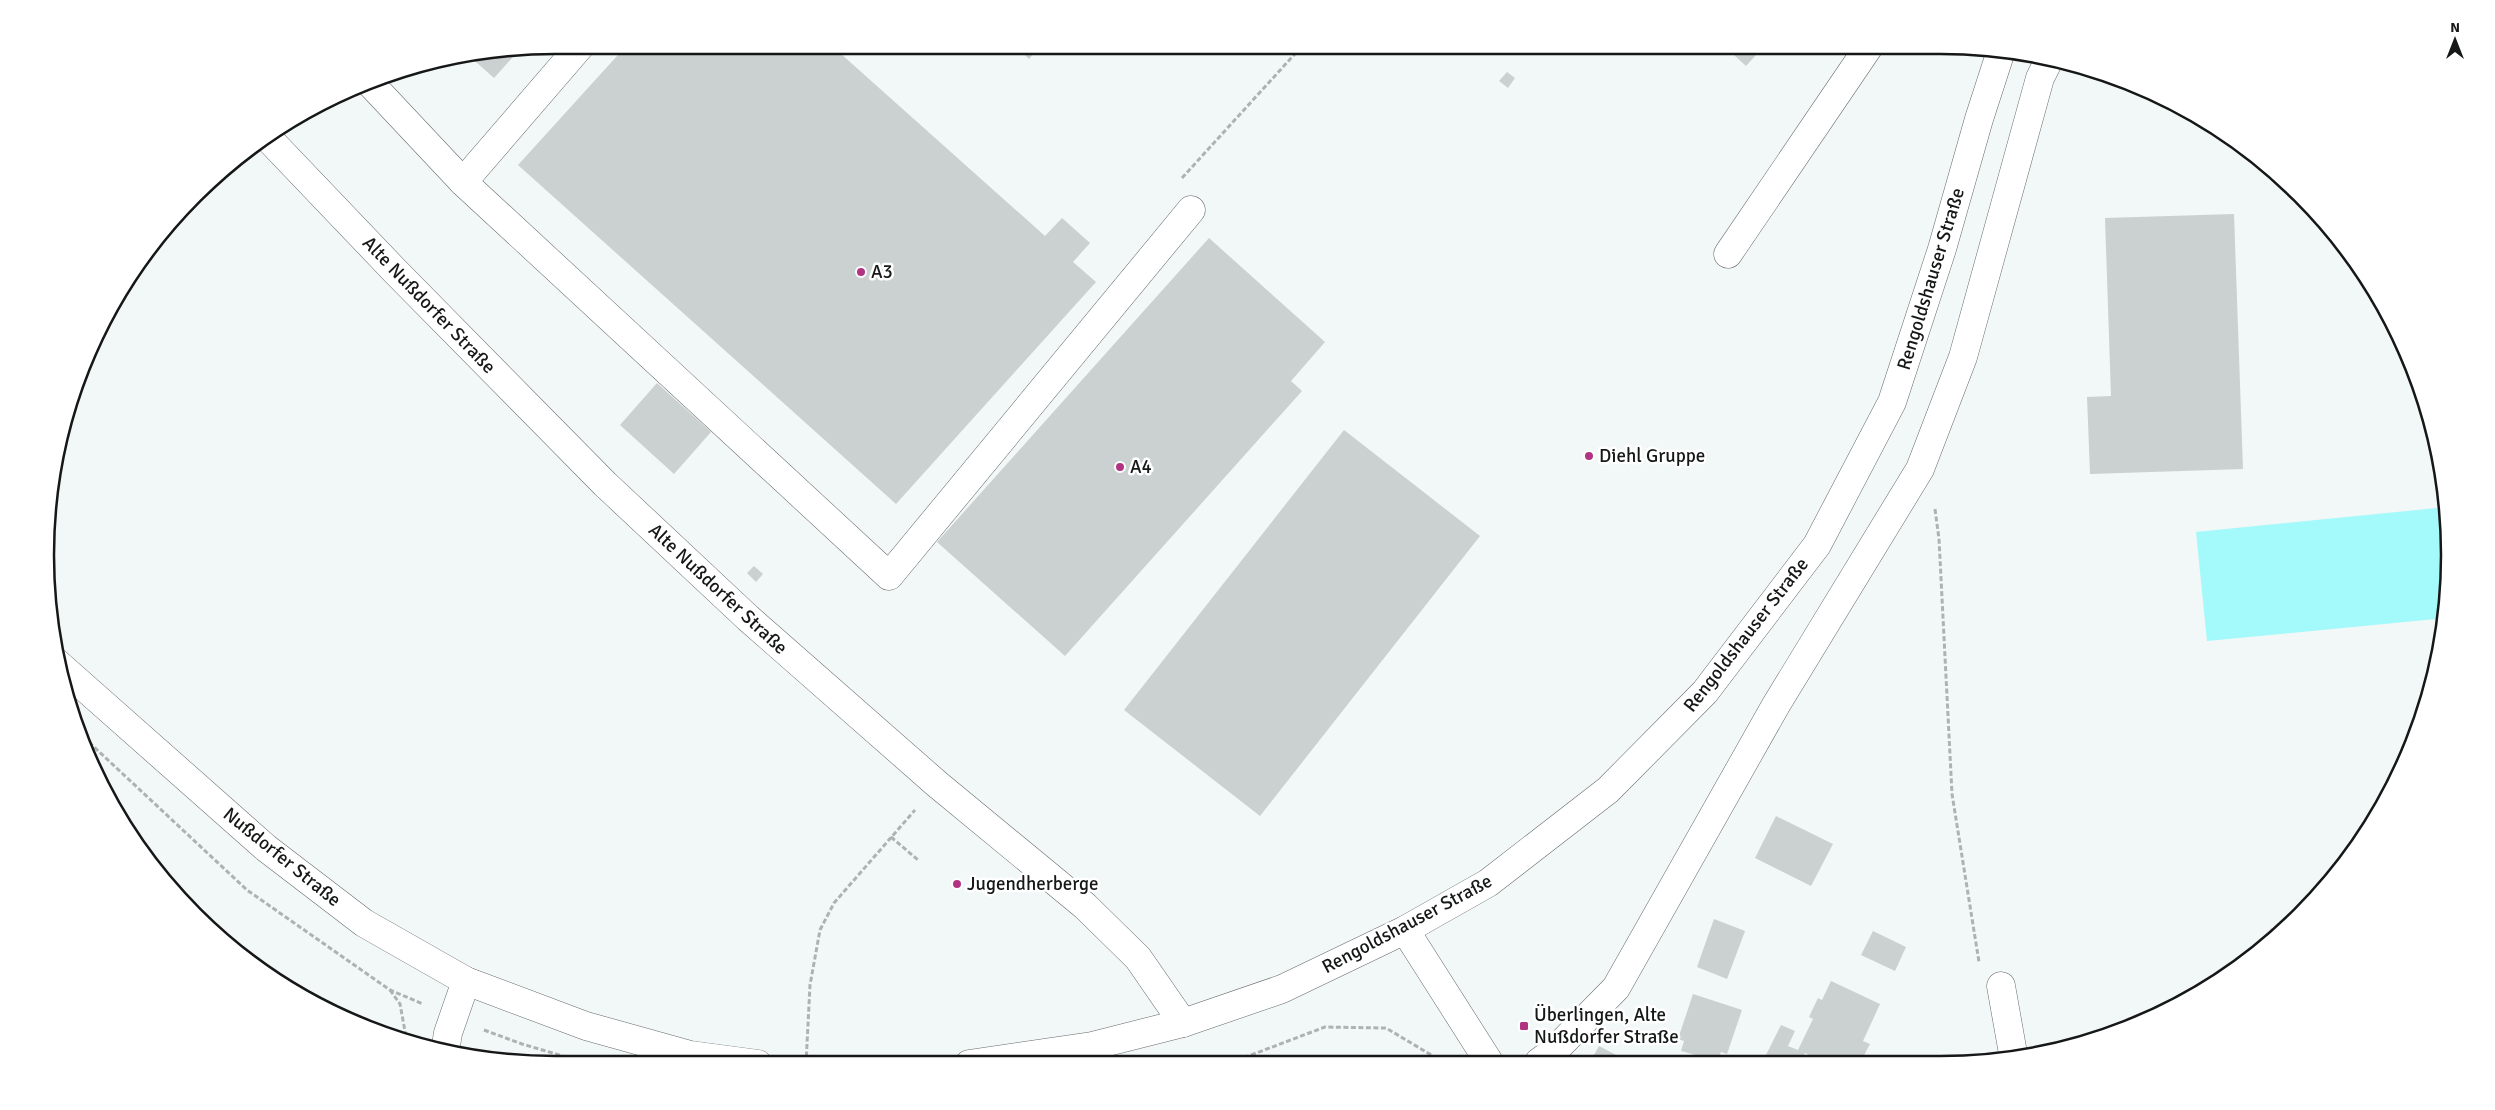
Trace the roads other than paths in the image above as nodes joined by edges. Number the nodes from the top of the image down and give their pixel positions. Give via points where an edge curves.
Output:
1 (573, 54) edge
2 (1864, 54) edge
3 (1999, 57) edge
4 (2046, 65) edge
5 (375, 87) edge
6 (272, 142) edge
7 (463, 182) junction
8 (1191, 210) road end
9 (1728, 254) dead end
10 (68, 673) edge
11 (1405, 930) junction
12 (466, 981) junction
13 (2001, 986) road end
14 (1183, 1023) junction
15 (447, 1044) edge
16 (2013, 1051) edge
17 (698, 1056) edge
18 (1024, 1056) edge
19 (1485, 1056) edge
20 (1548, 1056) edge

1 - 7 street
2 - 9 street
3 - 11 street, Rengoldshauser Straße via 1892,402 1817,545 1705,692 1608,790 1488,883
4 - 20 street via 2040,78 1963,357 1920,469 1776,705 1616,988
5 - 7 street
6 - 14 street, Alte Nußdorfer Straße via 605,484 748,618 937,784 1092,913 1138,958
7 - 8 street via 889,576
10 - 12 street, Nußdorfer Straße via 266,848 364,923
11 - 14 street, Rengoldshauser Straße via 1282,989
11 - 19 street
12 - 15 street
12 - 17 street via 586,1026
13 - 16 street
14 - 18 street, Rengoldshauser Straße via 1092,1046

